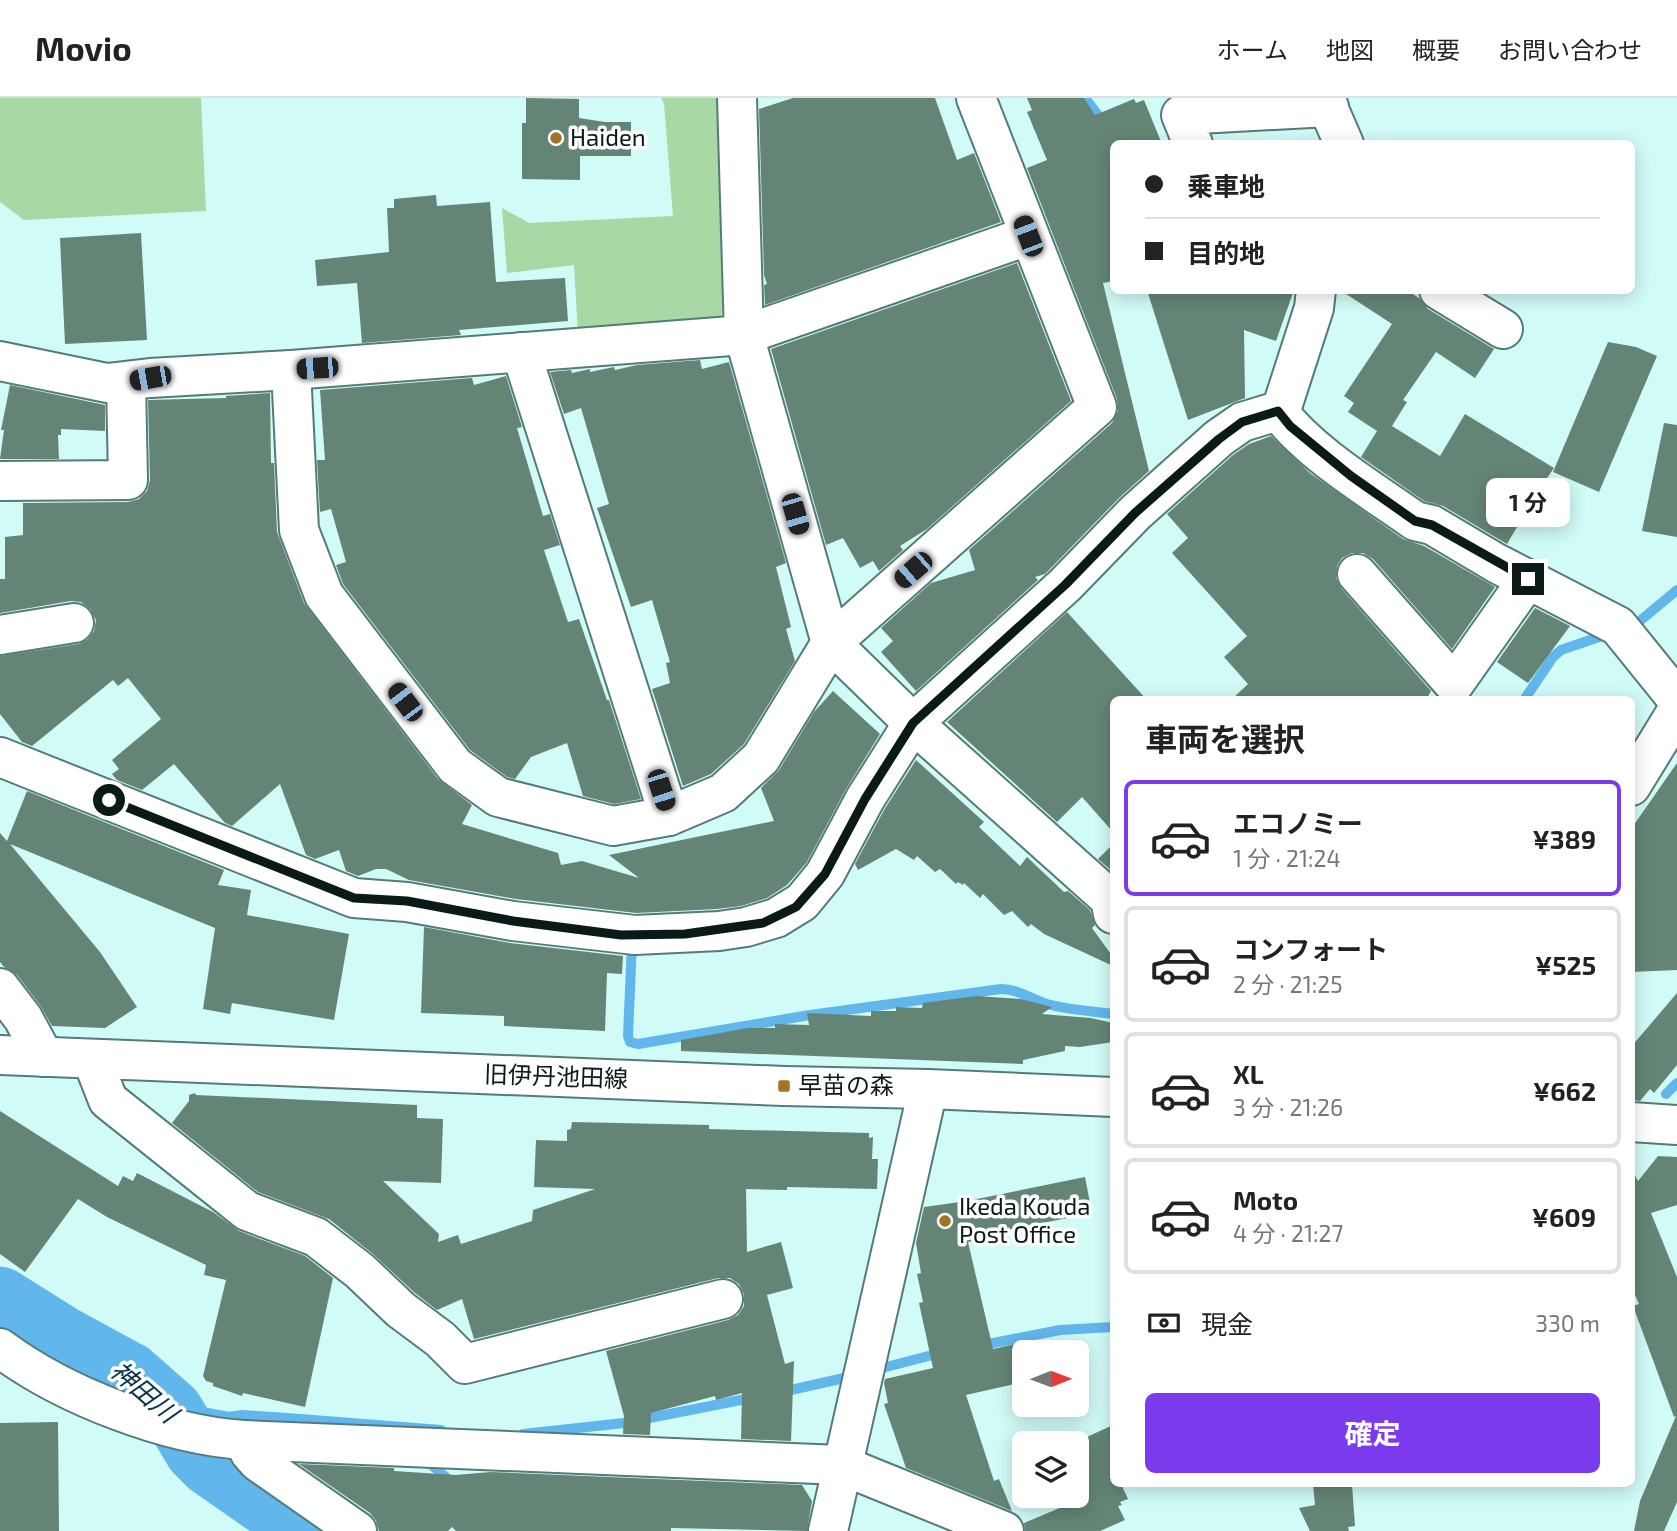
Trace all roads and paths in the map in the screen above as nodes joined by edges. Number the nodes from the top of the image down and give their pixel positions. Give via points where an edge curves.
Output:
1 (737, 98) edge
2 (976, 98) edge
3 (1326, 102) edge
4 (1191, 140) edge
5 (1342, 140) edge
6 (1028, 236) junction
7 (1316, 294) edge
8 (1446, 294) edge
9 (1503, 329) dead end
10 (744, 335) junction
11 (521, 352) junction
12 (0, 361) edge
13 (291, 370) junction
14 (126, 382) junction
15 (1278, 411) junction
16 (0, 481) edge
17 (1357, 574) dead end
18 (1528, 579) junction
19 (74, 623) dead end
20 (0, 635) edge
21 (831, 643) junction
22 (1677, 699) edge
23 (1677, 711) edge
24 (913, 723) junction
25 (0, 757) edge
26 (1635, 779) edge
27 (669, 816) junction
28 (1110, 899) edge
29 (0, 988) edge
30 (0, 1055) edge
31 (44, 1057) junction
32 (92, 1059) junction
33 (928, 1089) junction
34 (1110, 1097) edge
35 (1635, 1122) edge
36 (1677, 1125) edge
37 (723, 1299) dead end
38 (0, 1348) edge
39 (244, 1440) junction
40 (841, 1465) junction
41 (357, 1531) edge
42 (828, 1531) edge
43 (1004, 1531) edge

1 - 10 street
2 - 6 street
3 - 4 street via 1181,114
3 - 5 street
6 - 10 street
6 - 21 street via 1097,407
7 - 15 street
8 - 9 street
10 - 11 street
10 - 21 street
11 - 13 street
11 - 27 street
12 - 14 street via 107,383
13 - 14 street
13 - 27 street via 299,530 324,595 455,766 498,797 613,826
14 - 16 street via 128,480
15 - 18 street via 1342,469 1415,521 1432,525
15 - 24 street via 1242,422 1219,439
17 - 18 street via 1454,684
18 - 22 street via 1618,626
19 - 20 street
21 - 24 street
21 - 27 street via 761,758 723,793
23 - 26 street
24 - 25 street via 825,874 803,902 763,923 685,934 621,935 407,901 354,898
24 - 28 street
29 - 31 street
30 - 31 street, 旧伊丹池田線
31 - 32 street, 旧伊丹池田線
32 - 33 street, 旧伊丹池田線
32 - 37 street via 108,1100 247,1211 316,1237 465,1364
33 - 34 street, 旧伊丹池田線
33 - 40 street
35 - 36 street
38 - 39 street via 78,1393 166,1427
39 - 40 street
39 - 41 street via 258,1462
40 - 42 street
40 - 43 street

